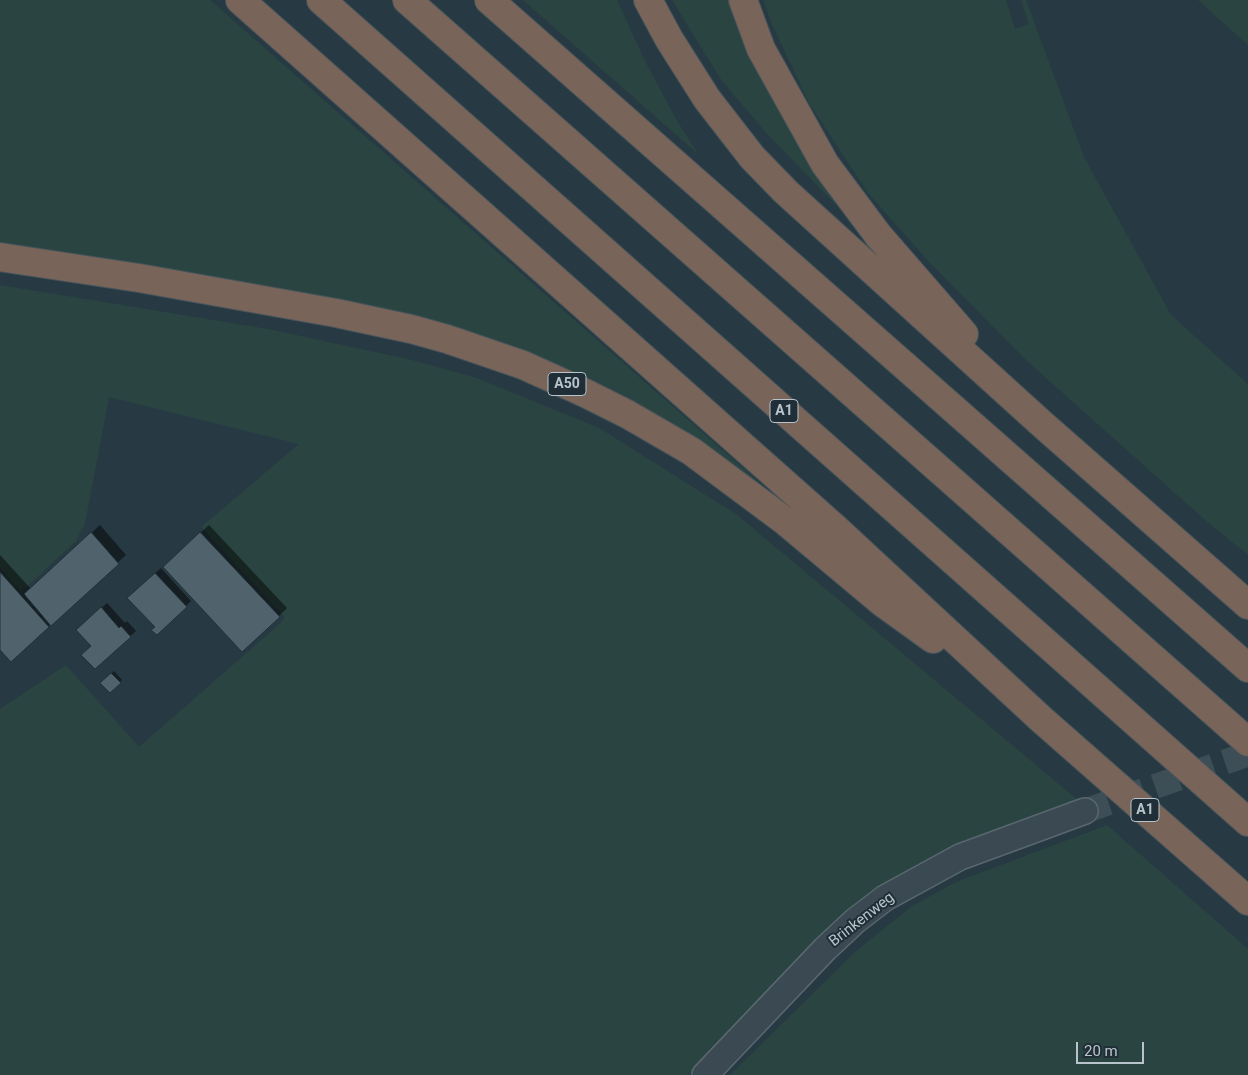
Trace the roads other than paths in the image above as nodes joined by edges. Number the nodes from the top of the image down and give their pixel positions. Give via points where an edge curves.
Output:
1 (240, 0) edge
2 (321, 0) edge
3 (407, 0) edge
4 (489, 0) edge
5 (648, 0) edge
6 (743, 0) edge
7 (0, 257) edge
8 (1042, 424) junction
9 (1248, 605) edge
10 (1248, 668) edge
11 (1041, 719) junction
12 (1248, 742) edge
13 (1085, 811) tunnel mouth
14 (1248, 822) edge
15 (1248, 901) edge
16 (705, 1075) edge

1 - 11 highway, A1 via 836,529
2 - 14 highway, A1
3 - 12 highway
4 - 10 highway
5 - 8 highway via 707,100 752,157 818,223
6 - 8 highway via 761,49 825,164 878,235
7 - 11 highway, A50 via 336,312 411,329 483,351 555,379 691,451 785,521 884,603
8 - 9 highway
11 - 15 highway, A1
13 - 16 street, Brinkenweg via 960,856 885,898 825,950

